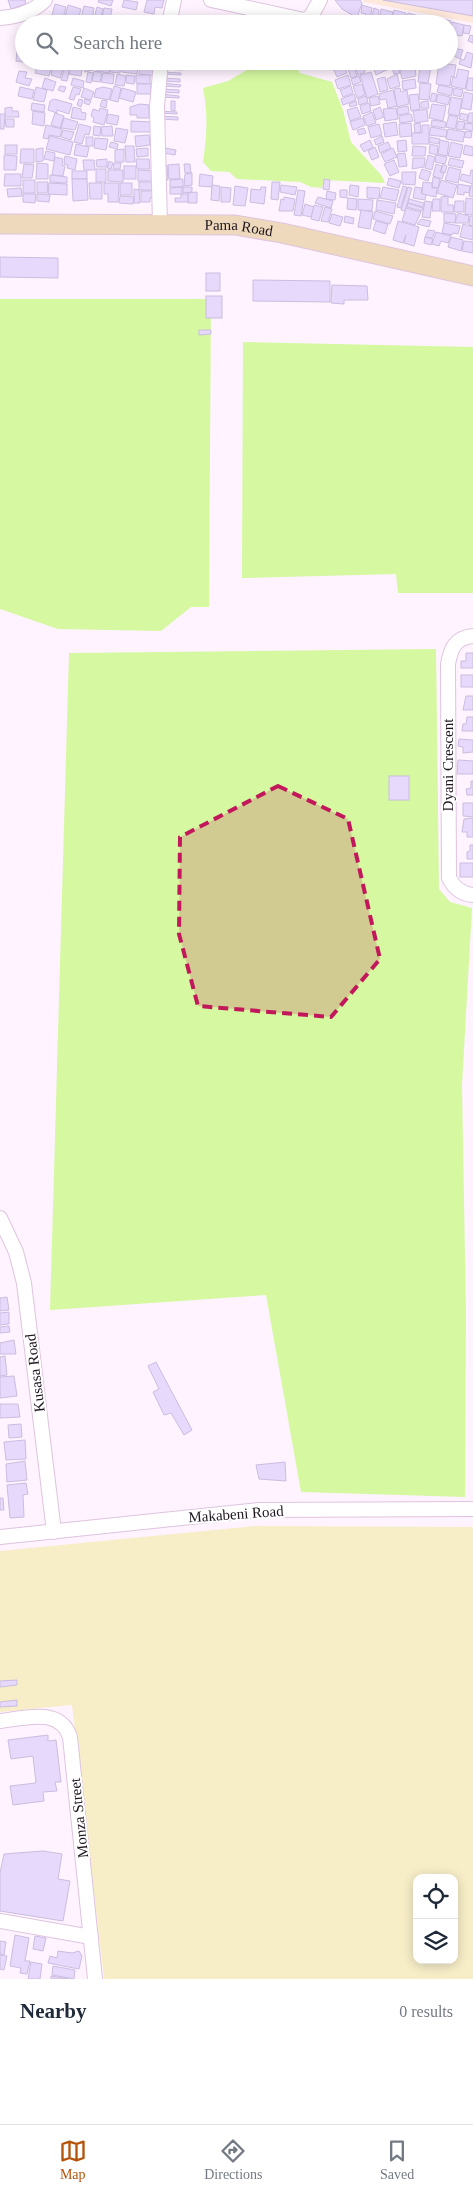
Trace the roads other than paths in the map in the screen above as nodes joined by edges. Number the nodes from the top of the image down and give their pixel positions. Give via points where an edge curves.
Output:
1 (45, 0) edge
2 (174, 0) edge
3 (211, 0) edge
4 (320, 0) edge
5 (18, 15) edge
6 (171, 15) edge
7 (281, 15) edge
8 (312, 15) edge
9 (15, 16) edge
10 (0, 18) edge
11 (160, 70) edge
12 (160, 223) junction
13 (0, 224) edge
14 (473, 276) edge
15 (473, 636) edge
16 (473, 895) edge
17 (0, 1218) edge
18 (473, 1510) edge
19 (54, 1532) junction
20 (0, 1537) edge
21 (0, 1721) edge
22 (0, 1921) edge
23 (91, 1937) junction
24 (95, 1979) edge

1 - 5 street
2 - 6 street
3 - 7 street
4 - 8 street
9 - 10 street
11 - 12 street via 156,107
12 - 13 street, Pama Road
12 - 14 street, Pama Road via 253,227
15 - 16 street, Dyani Crescent via 455,643 450,652 448,780 449,878 462,893
17 - 19 street, Kusasa Road via 16,1252 24,1283
18 - 19 street, Makabeni Road via 258,1510
19 - 20 street, Makabeni Road
21 - 23 street, Monza Street via 50,1717 61,1721 68,1729
22 - 23 street
23 - 24 street, Monza Street

